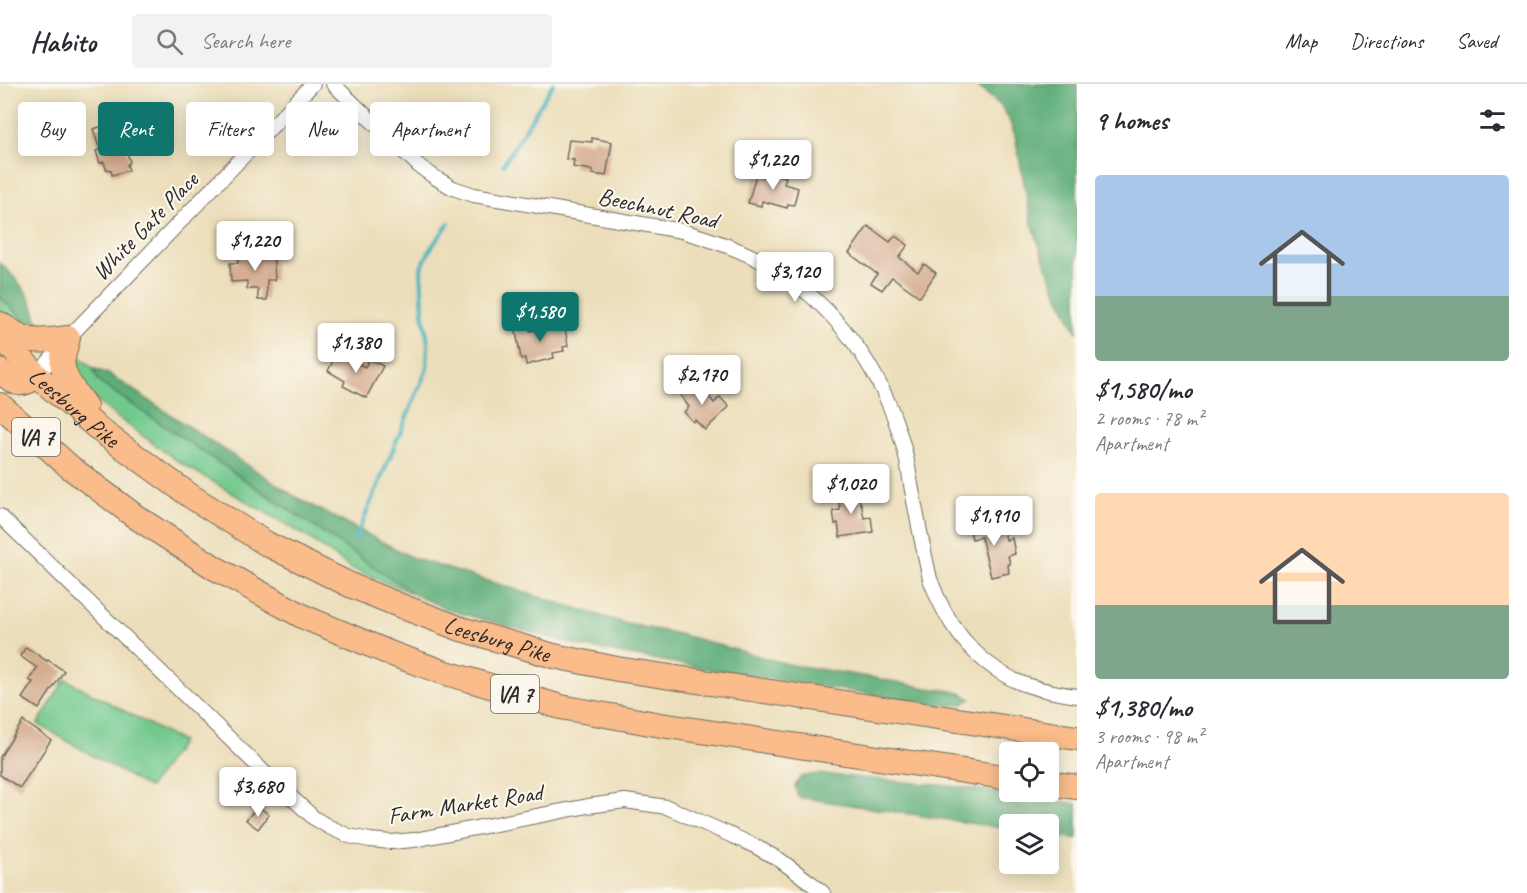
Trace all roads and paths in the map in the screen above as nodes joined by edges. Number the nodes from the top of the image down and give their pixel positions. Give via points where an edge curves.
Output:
1 (313, 84) edge
2 (333, 84) edge
3 (0, 324) edge
4 (0, 335) edge
5 (68, 338) junction
6 (0, 371) edge
7 (38, 376) junction
8 (0, 405) edge
9 (0, 429) edge
10 (101, 431) junction
11 (71, 468) junction
12 (0, 516) edge
13 (1077, 696) edge
14 (1077, 738) edge
15 (999, 775) edge
16 (1059, 785) edge
17 (1077, 788) edge
18 (823, 893) edge

1 - 5 street, White Gate Place
2 - 13 street, Beechnut Road via 419,166 453,188 682,231 763,262 813,297 851,338 884,390 904,447 930,579 948,620 978,655 997,670 1016,681
3 - 5 highway via 38,342
4 - 7 highway, Leesburg Pike / VA 7
5 - 7 street, White Gate Place
5 - 10 highway via 63,358 66,377
6 - 7 highway via 16,383 24,384
7 - 10 highway, Leesburg Pike / VA 7
8 - 11 highway, Leesburg Pike / VA 7
9 - 11 highway
10 - 14 highway, Leesburg Pike / VA 7 via 192,497 267,544 352,586 461,629 616,669
11 - 15 highway, Leesburg Pike / VA 7 via 136,517 215,568 304,617 443,672 572,709
12 - 18 street, Farm Market Road via 266,774 329,827 369,840 414,840 625,801 667,807 733,836 780,860
16 - 17 highway

